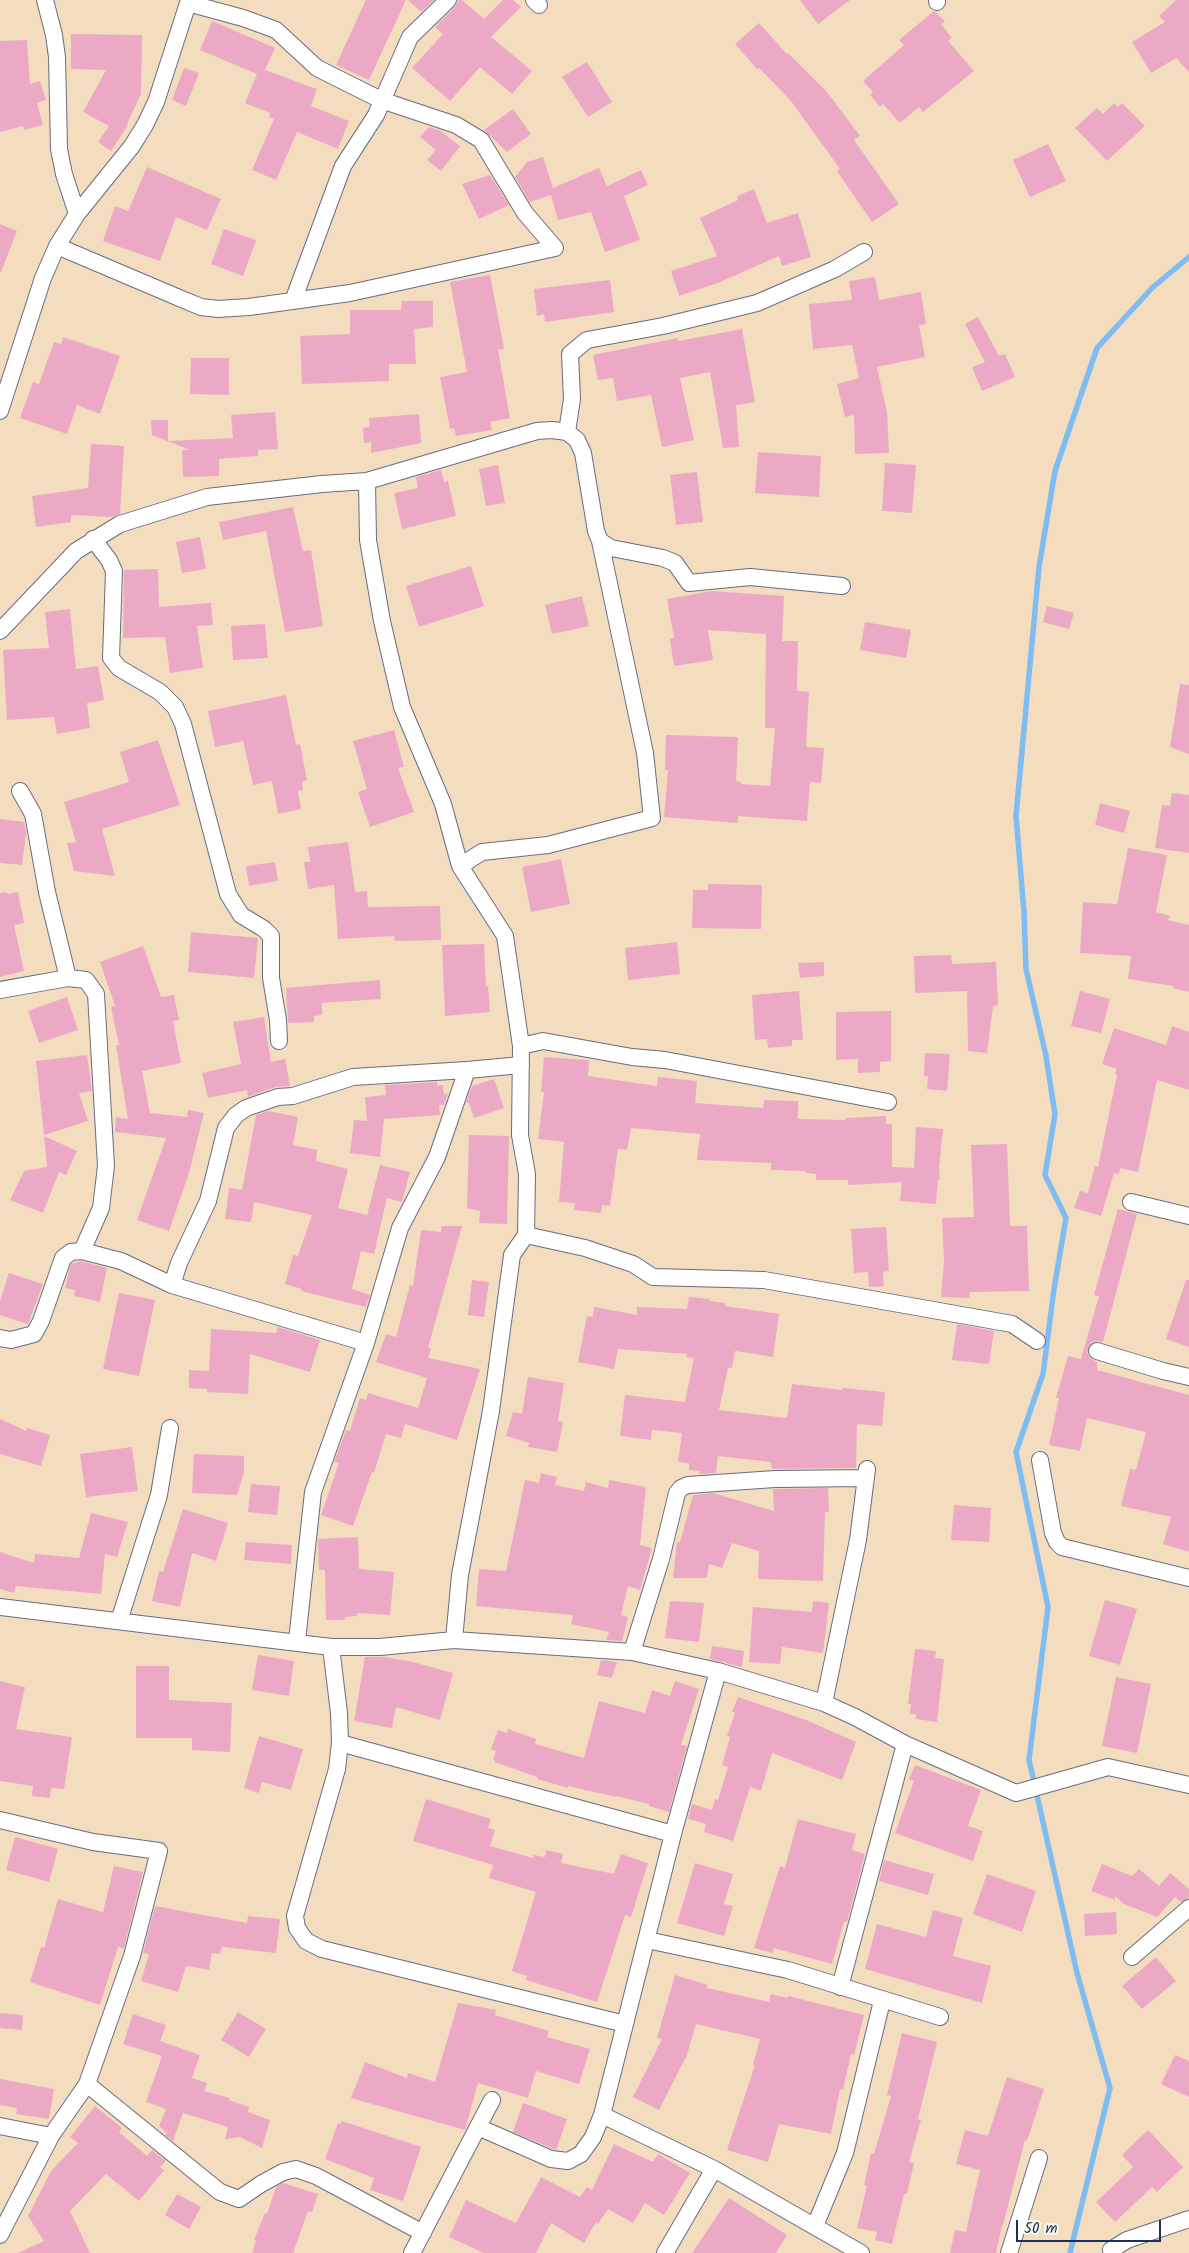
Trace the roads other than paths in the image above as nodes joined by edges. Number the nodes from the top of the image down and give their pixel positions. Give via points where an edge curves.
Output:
1 (45, 0) edge
2 (448, 0) edge
3 (188, 2) edge
4 (381, 100) junction
5 (77, 214) junction
6 (57, 246) junction
7 (864, 252) dead end
8 (293, 301) junction
9 (0, 411) edge
10 (567, 432) junction
11 (367, 481) junction
12 (93, 539) junction
13 (600, 541) junction
14 (842, 586) dead end
15 (0, 631) edge
16 (20, 791) dead end
17 (460, 866) junction
18 (68, 978) junction
19 (0, 990) edge
20 (279, 1041) dead end
21 (521, 1046) junction
22 (521, 1065) junction
23 (467, 1070) junction
24 (888, 1102) dead end
25 (1130, 1202) dead end
26 (1189, 1216) edge
27 (526, 1235) junction
28 (82, 1251) junction
29 (172, 1285) junction
30 (0, 1338) edge
31 (1037, 1340) dead end
32 (366, 1343) junction
33 (1097, 1351) dead end
34 (1189, 1376) edge
35 (170, 1428) dead end
36 (1040, 1460) dead end
37 (1189, 1578) edge
38 (0, 1607) edge
39 (119, 1621) junction
40 (454, 1640) junction
41 (297, 1641) junction
42 (331, 1647) junction
43 (632, 1652) junction
44 (718, 1671) junction
45 (824, 1703) junction
46 (340, 1743) junction
47 (905, 1744) junction
48 (1189, 1785) edge
49 (0, 1820) edge
50 (673, 1834) junction
51 (1189, 1908) edge
52 (647, 1940) junction
53 (1132, 1957) dead end
54 (840, 1987) junction
55 (882, 2001) junction
56 (940, 2017) dead end
57 (625, 2024) junction
58 (87, 2084) junction
59 (492, 2100) dead end
60 (602, 2115) junction
61 (0, 2126) edge
62 (478, 2127) junction
63 (51, 2136) junction
64 (1039, 2158) dead end
65 (714, 2169) junction
66 (1189, 2218) edge
67 (815, 2226) junction
68 (423, 2233) junction
69 (0, 2235) edge
70 (412, 2253) edge
71 (665, 2253) edge
72 (861, 2253) edge
73 (1009, 2253) edge
74 (1112, 2253) edge

1 - 5 street via 57,57 60,149
2 - 4 street via 410,37
3 - 4 street via 276,30 317,68
3 - 5 street via 156,102 145,125
4 - 8 street via 376,115 343,166
4 - 8 street via 456,125 481,140 525,213 555,248 350,293
5 - 6 street
6 - 8 street via 201,307 226,309
6 - 9 street via 42,278
7 - 10 street via 835,269 757,303 587,340 570,354 572,399
10 - 11 street via 537,431
10 - 13 street via 577,440 583,453
11 - 12 street via 207,497 120,524
11 - 17 street via 368,540 382,622 402,707 443,804
12 - 15 street via 76,551
12 - 20 street via 114,571 111,658 119,668 160,692 175,707 183,724 228,894 241,915 271,936 271,978
13 - 14 street via 611,548 675,563 689,583 750,577
13 - 17 street via 645,753 652,818 548,846 482,852
16 - 18 street via 33,814 47,892
17 - 21 street via 505,936
18 - 19 street
18 - 28 street via 86,980 96,994 106,1166 101,1208
21 - 22 street
21 - 24 street via 543,1041 665,1060
22 - 23 street
22 - 27 street via 520,1135 527,1174
23 - 29 street via 353,1077 293,1096 278,1097 236,1115 226,1128 208,1201
23 - 32 street via 437,1157 400,1228
25 - 26 street
27 - 31 street via 585,1248 633,1264 653,1277 764,1280 1012,1324
27 - 40 street via 512,1255 491,1411 460,1575
28 - 29 street via 121,1261
28 - 30 street via 71,1252 63,1258 34,1334 10,1340
29 - 32 street
32 - 41 street via 313,1492
33 - 34 street
35 - 39 street via 159,1496
36 - 37 street via 1053,1533 1062,1547
38 - 39 street
39 - 41 street
40 - 42 street via 380,1647
40 - 43 street
41 - 42 street
42 - 46 street
43 - 44 street
43 - 45 street via 681,1488 867,1474 858,1540
44 - 45 street
44 - 50 street
45 - 47 street
46 - 50 street
46 - 57 street via 337,1769 296,1909 297,1928 306,1941 322,1949
47 - 48 street via 1016,1793 1108,1767
47 - 54 street
49 - 58 street via 93,1842 159,1850 132,1956
50 - 52 street
51 - 53 street
52 - 54 street via 788,1970
52 - 57 street
54 - 55 street
55 - 56 street
55 - 67 street via 845,2153
57 - 60 street
58 - 63 street
58 - 68 street via 220,2192 238,2199 283,2172 296,2170 316,2176
59 - 62 street
60 - 62 street via 593,2137 581,2154 568,2161 551,2159
60 - 65 street
61 - 63 street
62 - 68 street
63 - 69 street
64 - 73 street
65 - 67 street
65 - 71 street
66 - 74 street via 1127,2240 1111,2250
67 - 72 street
68 - 70 street

